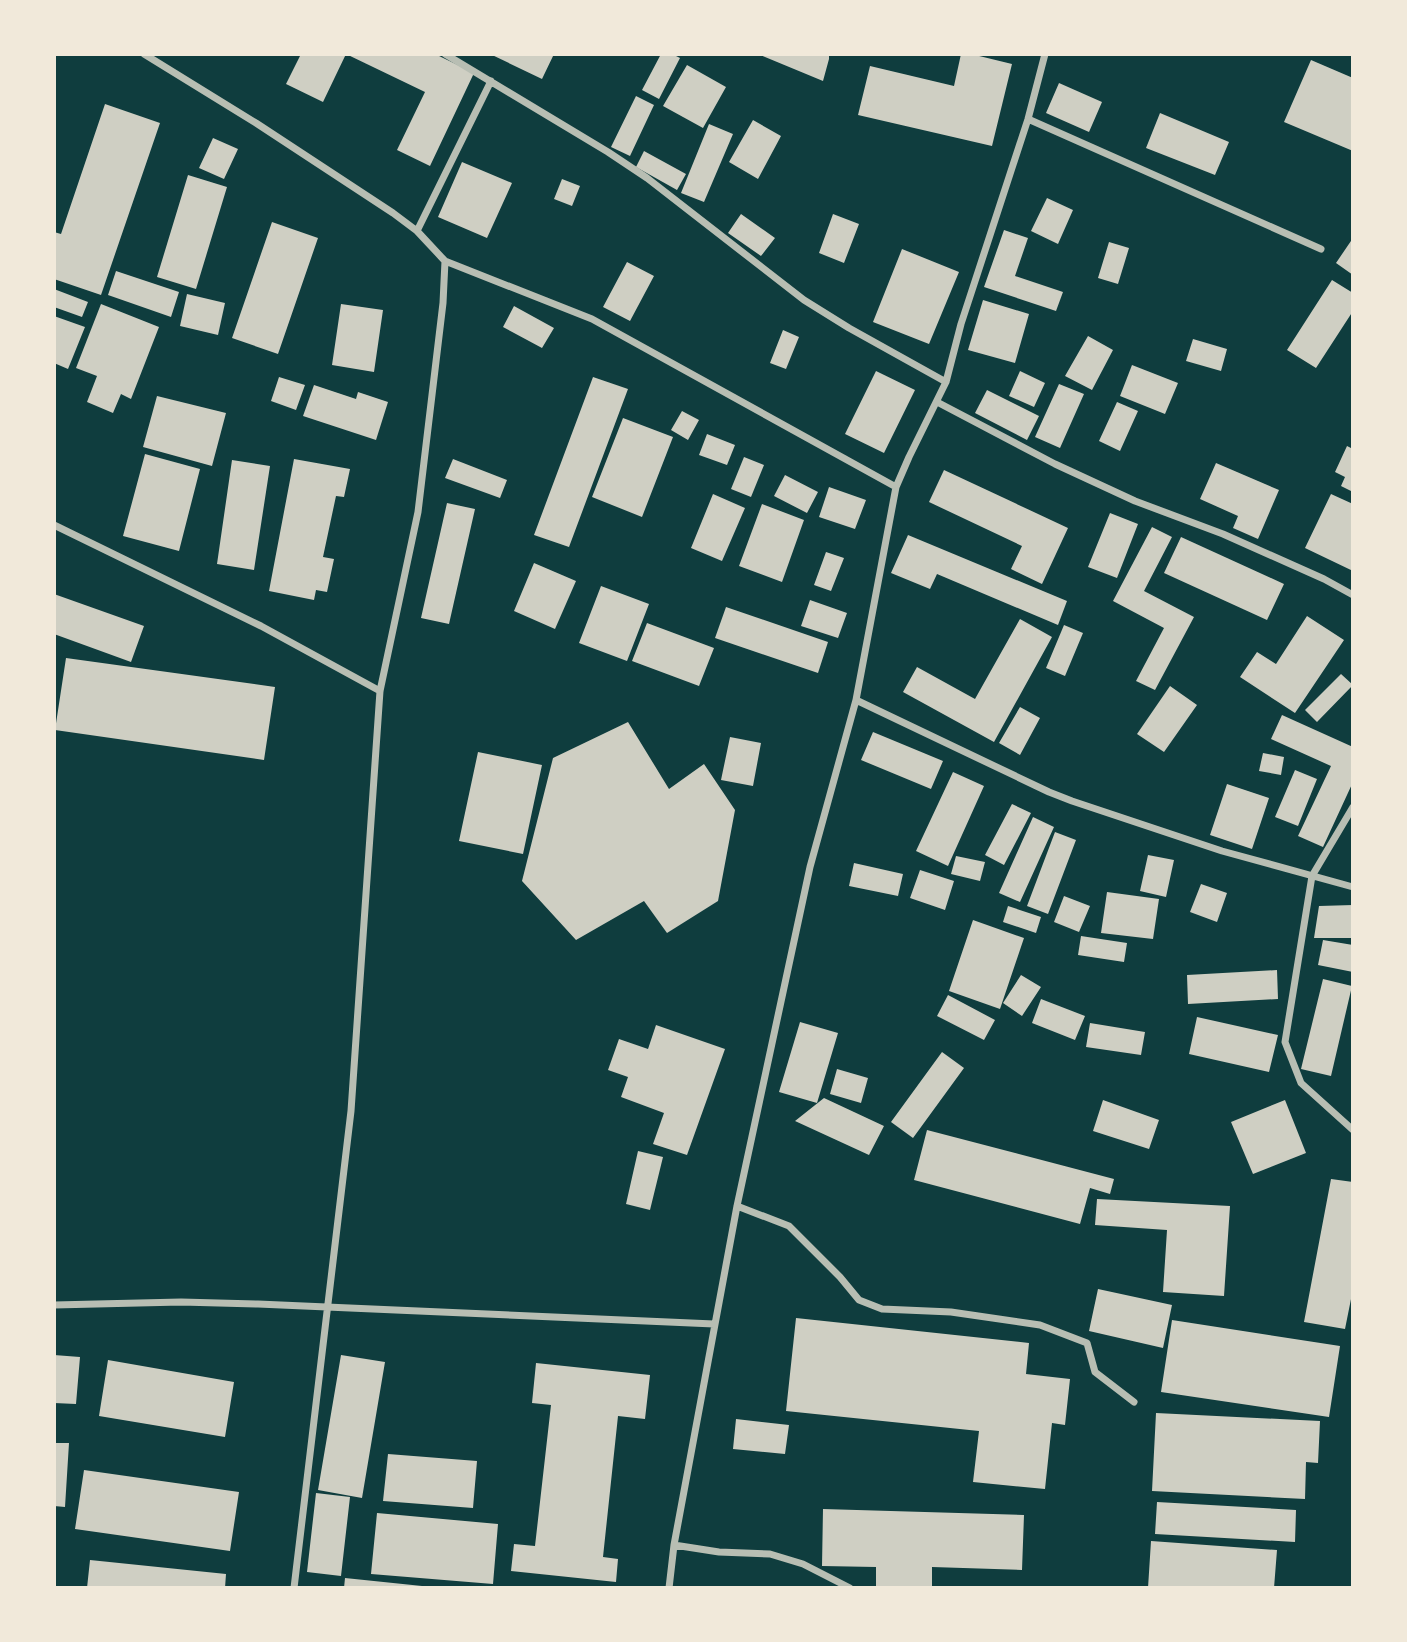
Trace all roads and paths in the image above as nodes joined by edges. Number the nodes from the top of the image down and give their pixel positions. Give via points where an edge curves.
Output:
1 (144, 54) edge
2 (445, 54) edge
3 (1045, 54) edge
4 (491, 81) junction
5 (1028, 119) junction
6 (417, 231) junction
7 (1321, 249) dead end
8 (445, 261) junction
9 (946, 383) junction
10 (937, 402) junction
11 (896, 487) junction
12 (54, 525) edge
13 (1353, 595) edge
14 (380, 691) junction
15 (856, 700) junction
16 (1353, 807) edge
17 (1312, 876) junction
18 (1353, 887) edge
19 (1353, 1130) edge
20 (737, 1206) junction
21 (54, 1305) edge
22 (327, 1307) junction
23 (714, 1324) junction
24 (1134, 1402) dead end
25 (674, 1545) junction
26 (294, 1588) edge
27 (669, 1588) edge
28 (850, 1588) edge

1 - 6 street
2 - 4 street
3 - 5 street
4 - 6 street
4 - 9 street via 647,178 804,300
5 - 7 street
5 - 9 street
6 - 8 street
8 - 11 street via 592,318
8 - 14 street via 418,512
9 - 10 street
10 - 11 street
10 - 13 street via 1135,501 1223,534
11 - 15 street
12 - 14 street via 261,626
14 - 22 street via 351,1111
15 - 17 street via 1049,792 1222,851
15 - 20 street via 810,867
16 - 17 street
17 - 18 street
17 - 19 street via 1285,1042 1301,1083
20 - 23 street
20 - 24 street via 789,1226 859,1300 871,1306 1040,1325 1087,1343 1095,1372
21 - 22 street via 181,1302
22 - 23 street
22 - 26 street
23 - 25 street
25 - 27 street
25 - 28 street via 770,1554 803,1564

